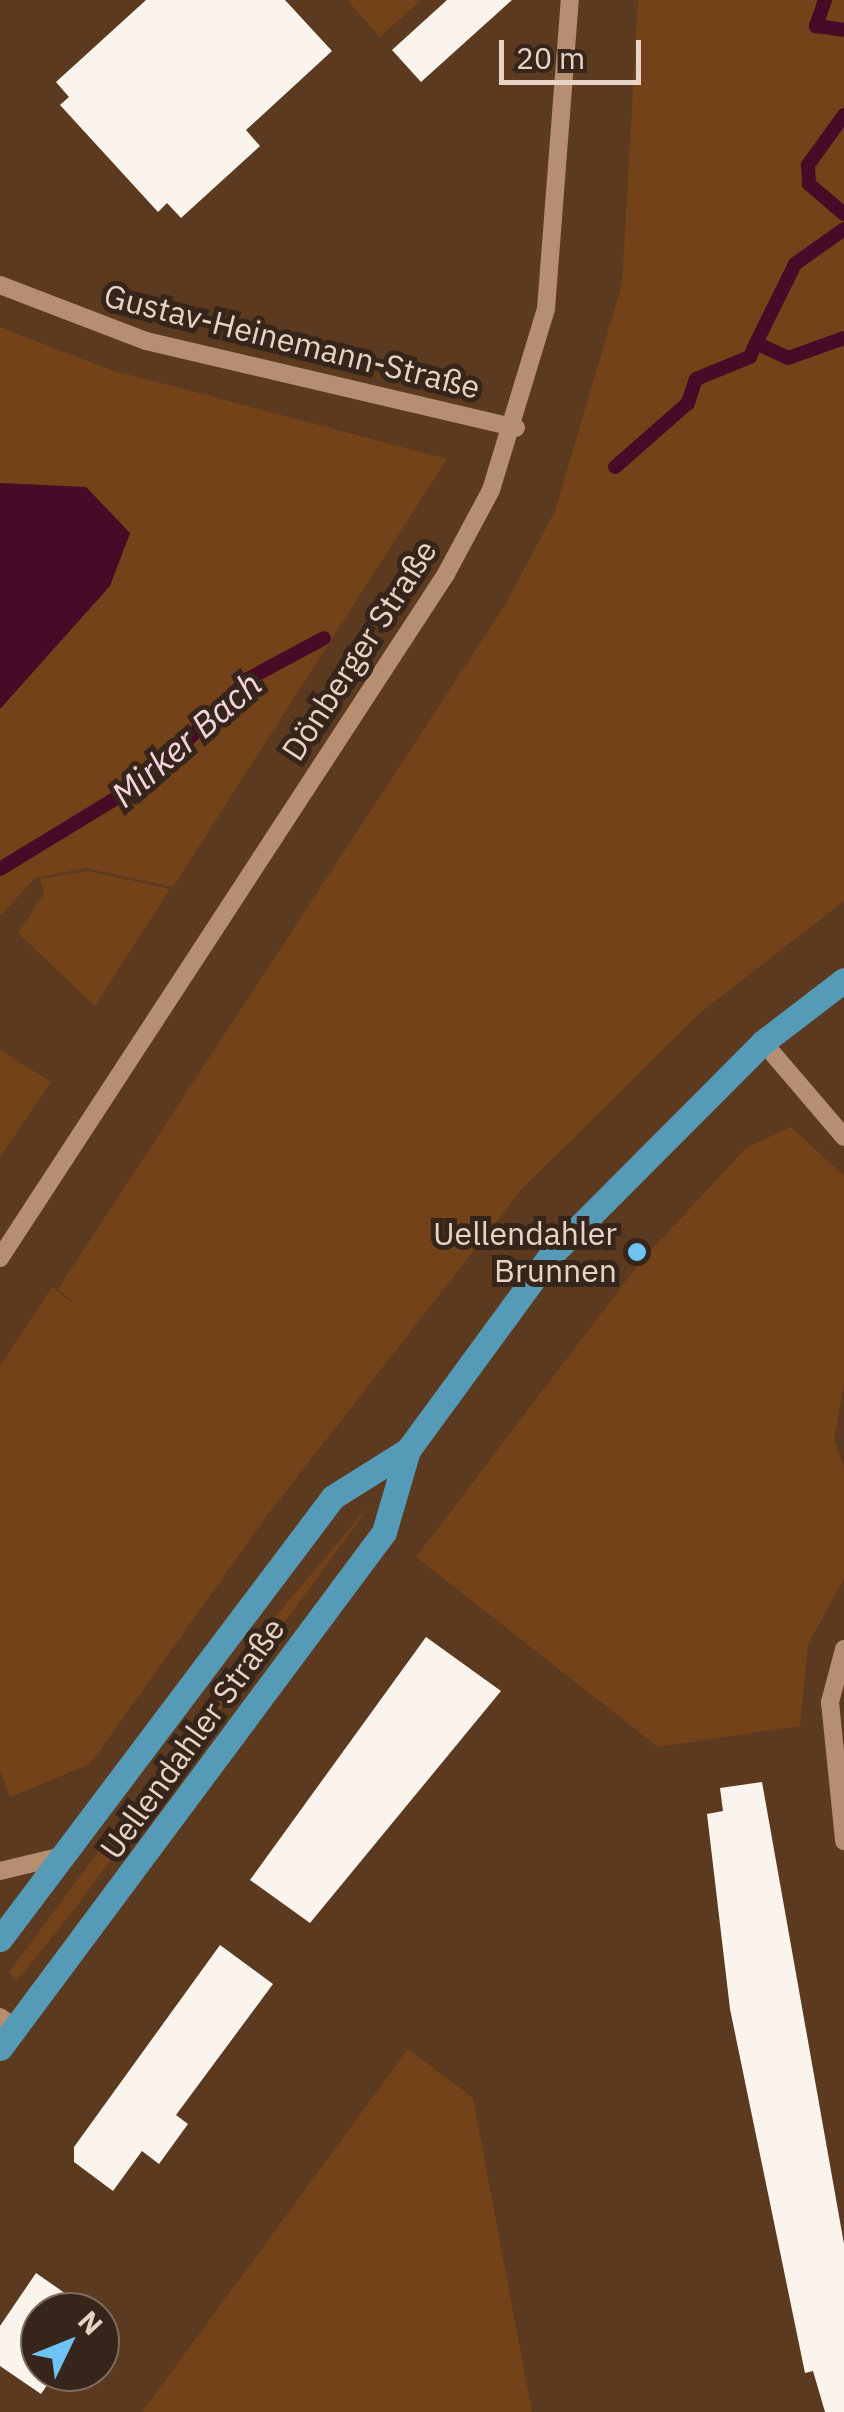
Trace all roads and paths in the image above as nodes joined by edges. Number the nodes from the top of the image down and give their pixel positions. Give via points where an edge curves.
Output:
1 (570, 0) edge
2 (0, 285) edge
3 (516, 428) junction
4 (844, 980) edge
5 (763, 1042) junction
6 (844, 1138) edge
7 (0, 1258) edge
8 (408, 1450) junction
9 (844, 1649) edge
10 (844, 1840) edge
11 (58, 1857) junction
12 (0, 1871) edge
13 (0, 1938) edge
14 (6, 2031) edge

1 - 3 street, Dönberger Straße via 557,226
2 - 3 street, Gustav-Heinemann-Straße via 146,341
3 - 7 street, Dönberger Straße via 446,574
4 - 5 main road, Uellendahler Straße
5 - 6 street
5 - 8 main road, Uellendahler Straße via 580,1221
8 - 11 main road, Uellendahler Straße via 332,1497
8 - 14 main road, Uellendahler Straße via 384,1532
9 - 10 street via 830,1702
11 - 12 street
11 - 13 main road, Uellendahler Straße

